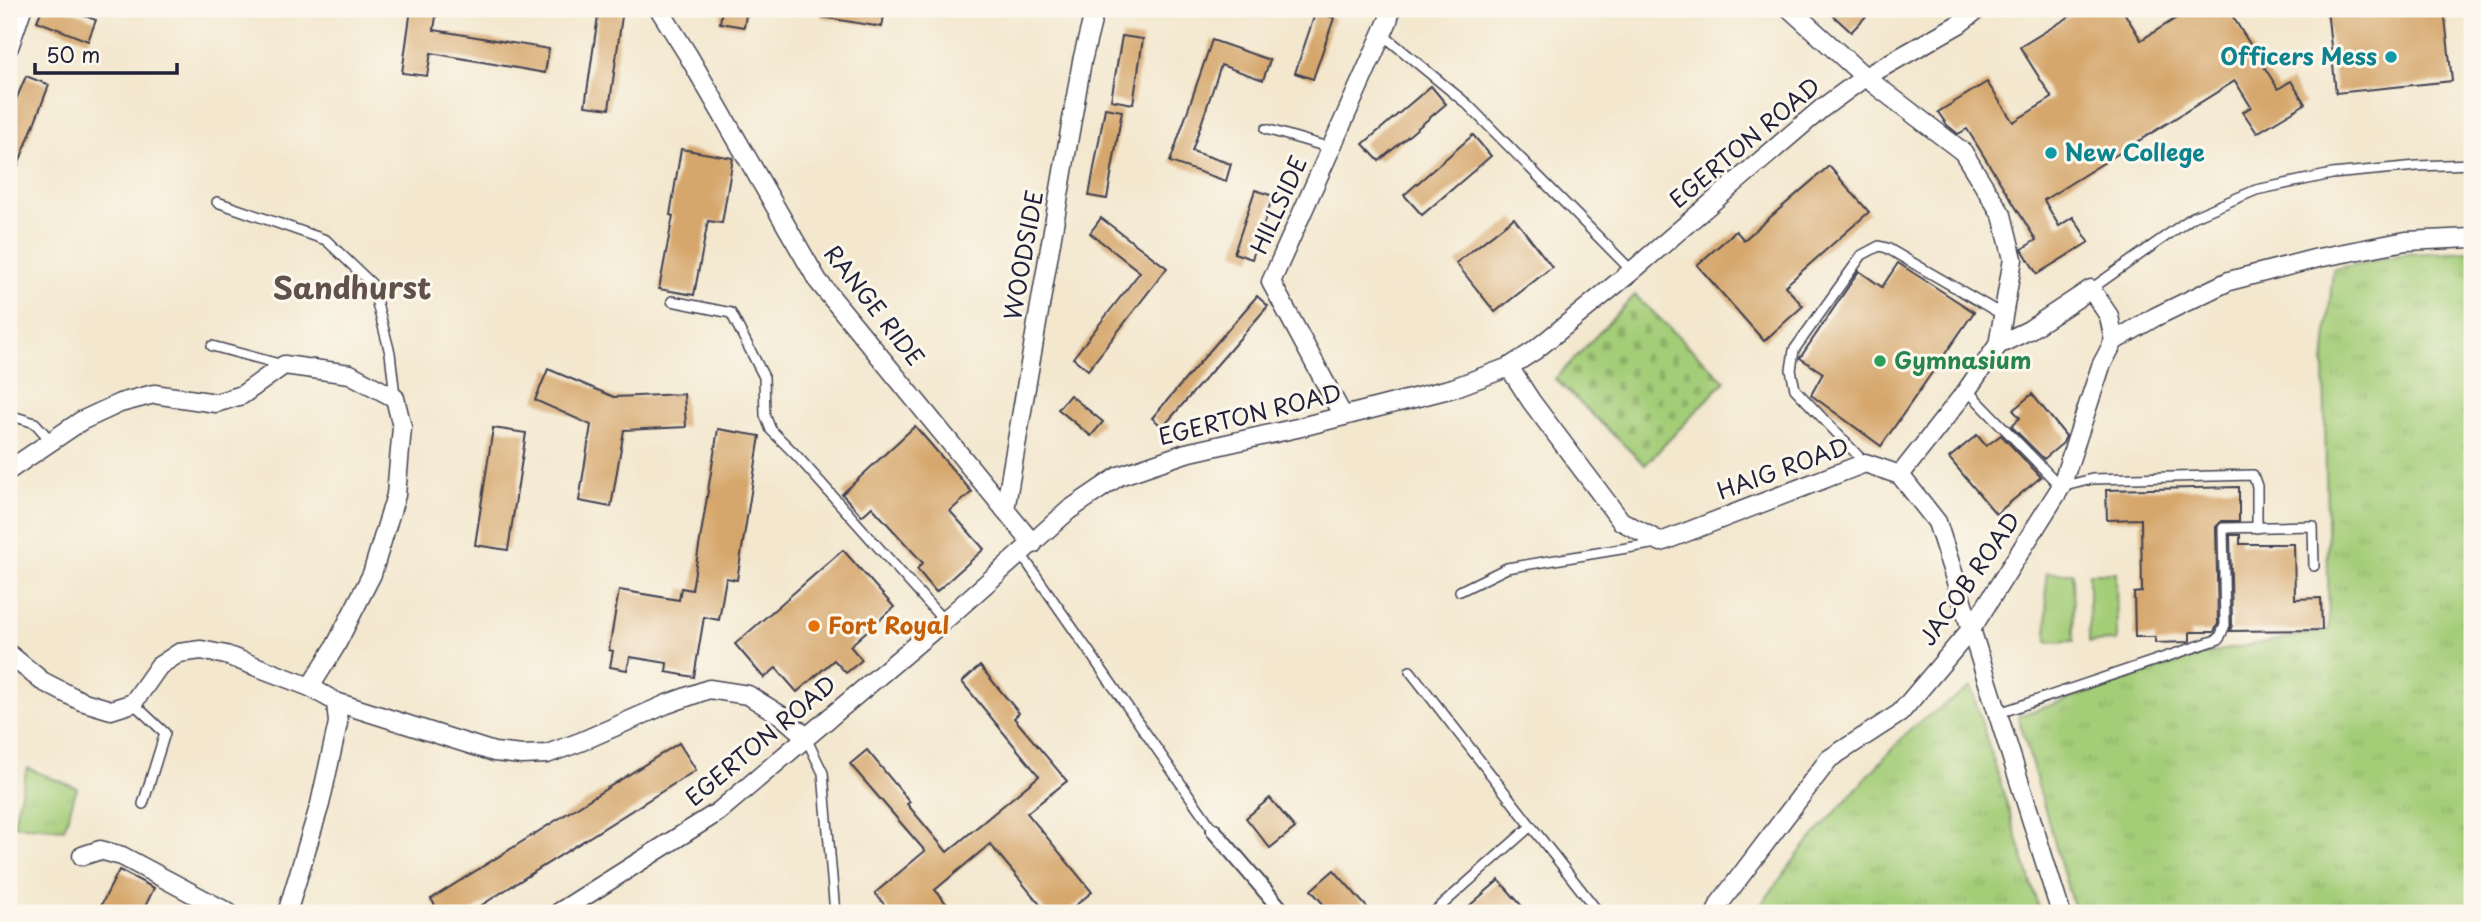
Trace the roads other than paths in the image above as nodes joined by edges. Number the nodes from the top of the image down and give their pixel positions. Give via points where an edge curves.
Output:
1 (22, 9) edge
2 (659, 9) edge
3 (1095, 9) edge
4 (1391, 9) edge
5 (1790, 9) edge
6 (1978, 9) edge
7 (1382, 34) junction
8 (9, 47) edge
9 (1865, 77) junction
10 (1266, 129) dead end
11 (1331, 148) junction
12 (2472, 164) edge
13 (217, 202) dead end
14 (2472, 238) edge
15 (1632, 271) junction
16 (2091, 289) junction
17 (672, 301) dead end
18 (2005, 316) junction
19 (2114, 341) junction
20 (1998, 345) junction
21 (212, 346) dead end
22 (284, 365) junction
23 (1509, 367) junction
24 (1967, 390) junction
25 (395, 398) junction
26 (9, 415) edge
27 (1343, 416) junction
28 (52, 442) junction
29 (1865, 463) junction
30 (9, 470) edge
31 (1900, 475) junction
32 (2061, 487) junction
33 (1005, 510) junction
34 (2257, 528) junction
35 (1661, 542) junction
36 (1027, 549) junction
37 (2314, 566) dead end
38 (1460, 591) dead end
39 (944, 621) junction
40 (1972, 628) junction
41 (9, 654) edge
42 (1410, 671) dead end
43 (310, 687) junction
44 (337, 702) junction
45 (133, 704) junction
46 (1999, 713) junction
47 (806, 736) junction
48 (143, 804) dead end
49 (1531, 826) junction
50 (1214, 831) joint
51 (82, 856) dead end
52 (220, 911) edge
53 (287, 913) edge
54 (558, 913) edge
55 (835, 913) edge
56 (1284, 913) edge
57 (1433, 913) edge
58 (1599, 913) edge
59 (1716, 913) edge
60 (2061, 913) edge

1 - 8 street
2 - 33 street, RANGE RIDE via 818,281
3 - 33 street, WOODSIDE via 1082,61
4 - 7 street, HILLSIDE
5 - 9 street
6 - 9 street, EGERTON ROAD
7 - 11 street, HILLSIDE
7 - 15 lane via 1467,104
9 - 15 street, EGERTON ROAD via 1821,109
9 - 18 street via 1963,152 2002,215 2013,259
10 - 11 lane
11 - 27 street, HILLSIDE via 1271,282
12 - 16 lane via 2332,174 2256,190 2193,217
13 - 25 lane via 326,240 372,284 390,353
14 - 19 street via 2406,241 2230,281
15 - 23 street, EGERTON ROAD
16 - 19 street via 2109,316
16 - 20 street
17 - 39 lane via 732,313 764,377 765,415 771,430
18 - 20 street
18 - 29 lane via 1887,248 1879,246 1862,255 1794,350 1791,370 1794,389
19 - 32 street, JACOB ROAD via 2101,366
20 - 24 street
21 - 22 lane
22 - 25 street via 350,374
22 - 28 street via 243,395 216,403 154,394 120,402
23 - 27 street, EGERTON ROAD via 1453,388
23 - 35 street via 1621,521
24 - 31 street
24 - 32 lane
25 - 43 street via 402,427 396,495 372,574
26 - 28 lane via 35,423
27 - 36 street, EGERTON ROAD via 1186,453 1119,476 1069,510
28 - 30 street
29 - 31 street, HAIG ROAD
29 - 35 street, HAIG ROAD
31 - 40 street via 1937,522
32 - 34 lane via 2092,479 2253,475
32 - 40 street, JACOB ROAD
33 - 36 street, RANGE RIDE
34 - 37 lane via 2313,526
34 - 46 lane via 2223,528 2225,625 2218,639
35 - 38 lane via 1507,568
36 - 39 street, EGERTON ROAD
36 - 50 lane
39 - 47 street, EGERTON ROAD
40 - 46 street
40 - 59 street, JACOB ROAD via 1900,713 1829,759
41 - 45 street via 42,681 81,701 111,710
42 - 49 lane
43 - 44 street
43 - 45 street via 201,650 178,653 159,666
44 - 47 street via 494,751 547,754 709,689 748,695
44 - 53 street via 338,723 320,804
45 - 48 lane via 165,733
46 - 60 street
47 - 54 street, EGERTON ROAD via 718,812
47 - 55 lane via 823,773
49 - 57 lane
49 - 58 lane
50 - 56 street
51 - 52 street via 100,850 121,856

